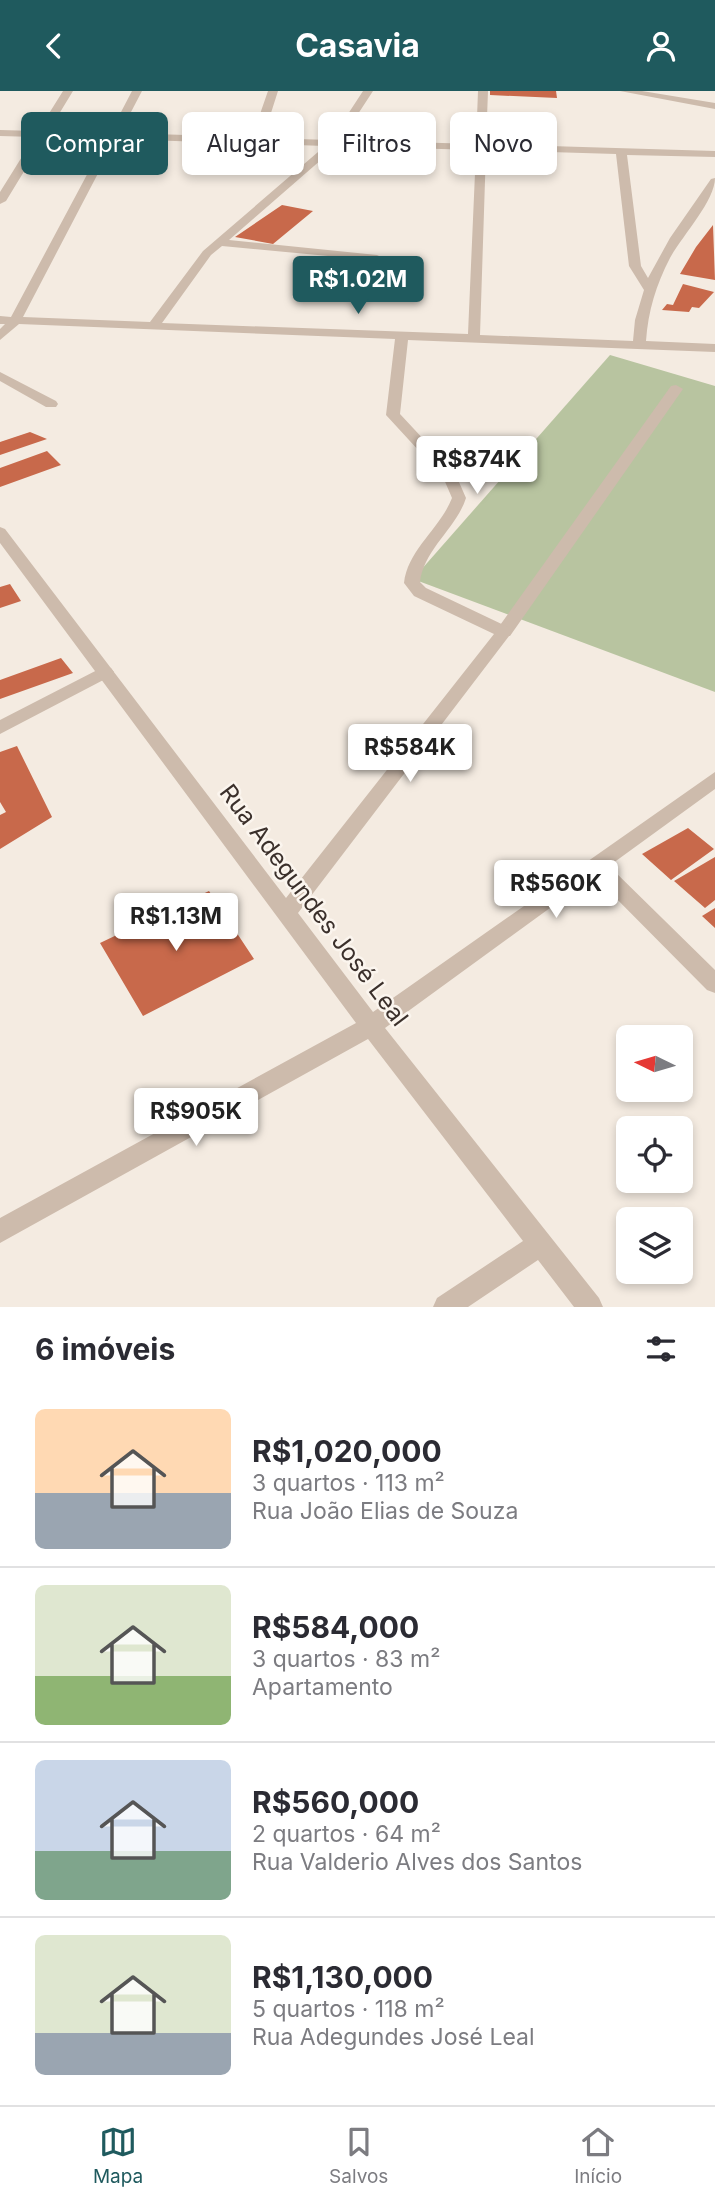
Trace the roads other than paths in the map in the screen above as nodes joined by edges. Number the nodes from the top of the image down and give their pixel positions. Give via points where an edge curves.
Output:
1 (68, 91) edge
2 (137, 91) edge
3 (273, 91) edge
4 (368, 91) edge
5 (483, 91) edge
6 (625, 91) edge
7 (715, 106) edge
8 (55, 112) edge
9 (126, 112) edge
10 (266, 112) edge
11 (354, 112) edge
12 (482, 112) edge
13 (0, 133) edge
14 (21, 134) edge
15 (557, 150) edge
16 (621, 152) junction
17 (715, 154) edge
18 (318, 157) edge
19 (21, 168) edge
20 (92, 175) edge
21 (480, 175) edge
22 (715, 181) edge
23 (0, 201) edge
24 (219, 242) junction
25 (377, 259) dead end
26 (648, 287) junction
27 (0, 320) edge
28 (15, 321) junction
29 (154, 325) junction
30 (402, 334) junction
31 (0, 336) edge
32 (474, 337) junction
33 (639, 343) junction
34 (715, 348) edge
35 (0, 376) edge
36 (676, 389) dead end
37 (51, 404) dead end
38 (0, 532) edge
39 (504, 632) junction
40 (105, 672) junction
41 (0, 728) edge
42 (715, 779) edge
43 (596, 866) junction
44 (286, 913) junction
45 (715, 984) edge
46 (371, 1026) junction
47 (0, 1231) edge
48 (541, 1244) junction
49 (446, 1307) edge
50 (590, 1307) edge

1 - 8 street
2 - 9 street
3 - 10 street
4 - 11 street
5 - 12 street
6 - 7 street
13 - 14 street
15 - 16 street
16 - 17 street
16 - 26 street via 635,266
18 - 24 street
19 - 23 street
20 - 28 street
21 - 32 street
22 - 26 street
24 - 25 street
24 - 29 street via 194,268
26 - 33 street
27 - 28 street
28 - 29 street
28 - 31 street
29 - 30 street
30 - 32 street
30 - 39 street via 393,415 450,476 459,498 414,570 412,583 420,592
32 - 33 street
33 - 34 street
35 - 37 street
36 - 39 street
38 - 40 street, Rua Adegundes José Leal
39 - 44 street
40 - 41 street
40 - 44 street, Rua Adegundes José Leal
42 - 43 street
43 - 45 street
43 - 46 street
44 - 46 street, Rua Adegundes José Leal
46 - 47 street
46 - 48 street, Rua Adegundes José Leal
48 - 49 street
48 - 50 street, Rua Adegundes José Leal

